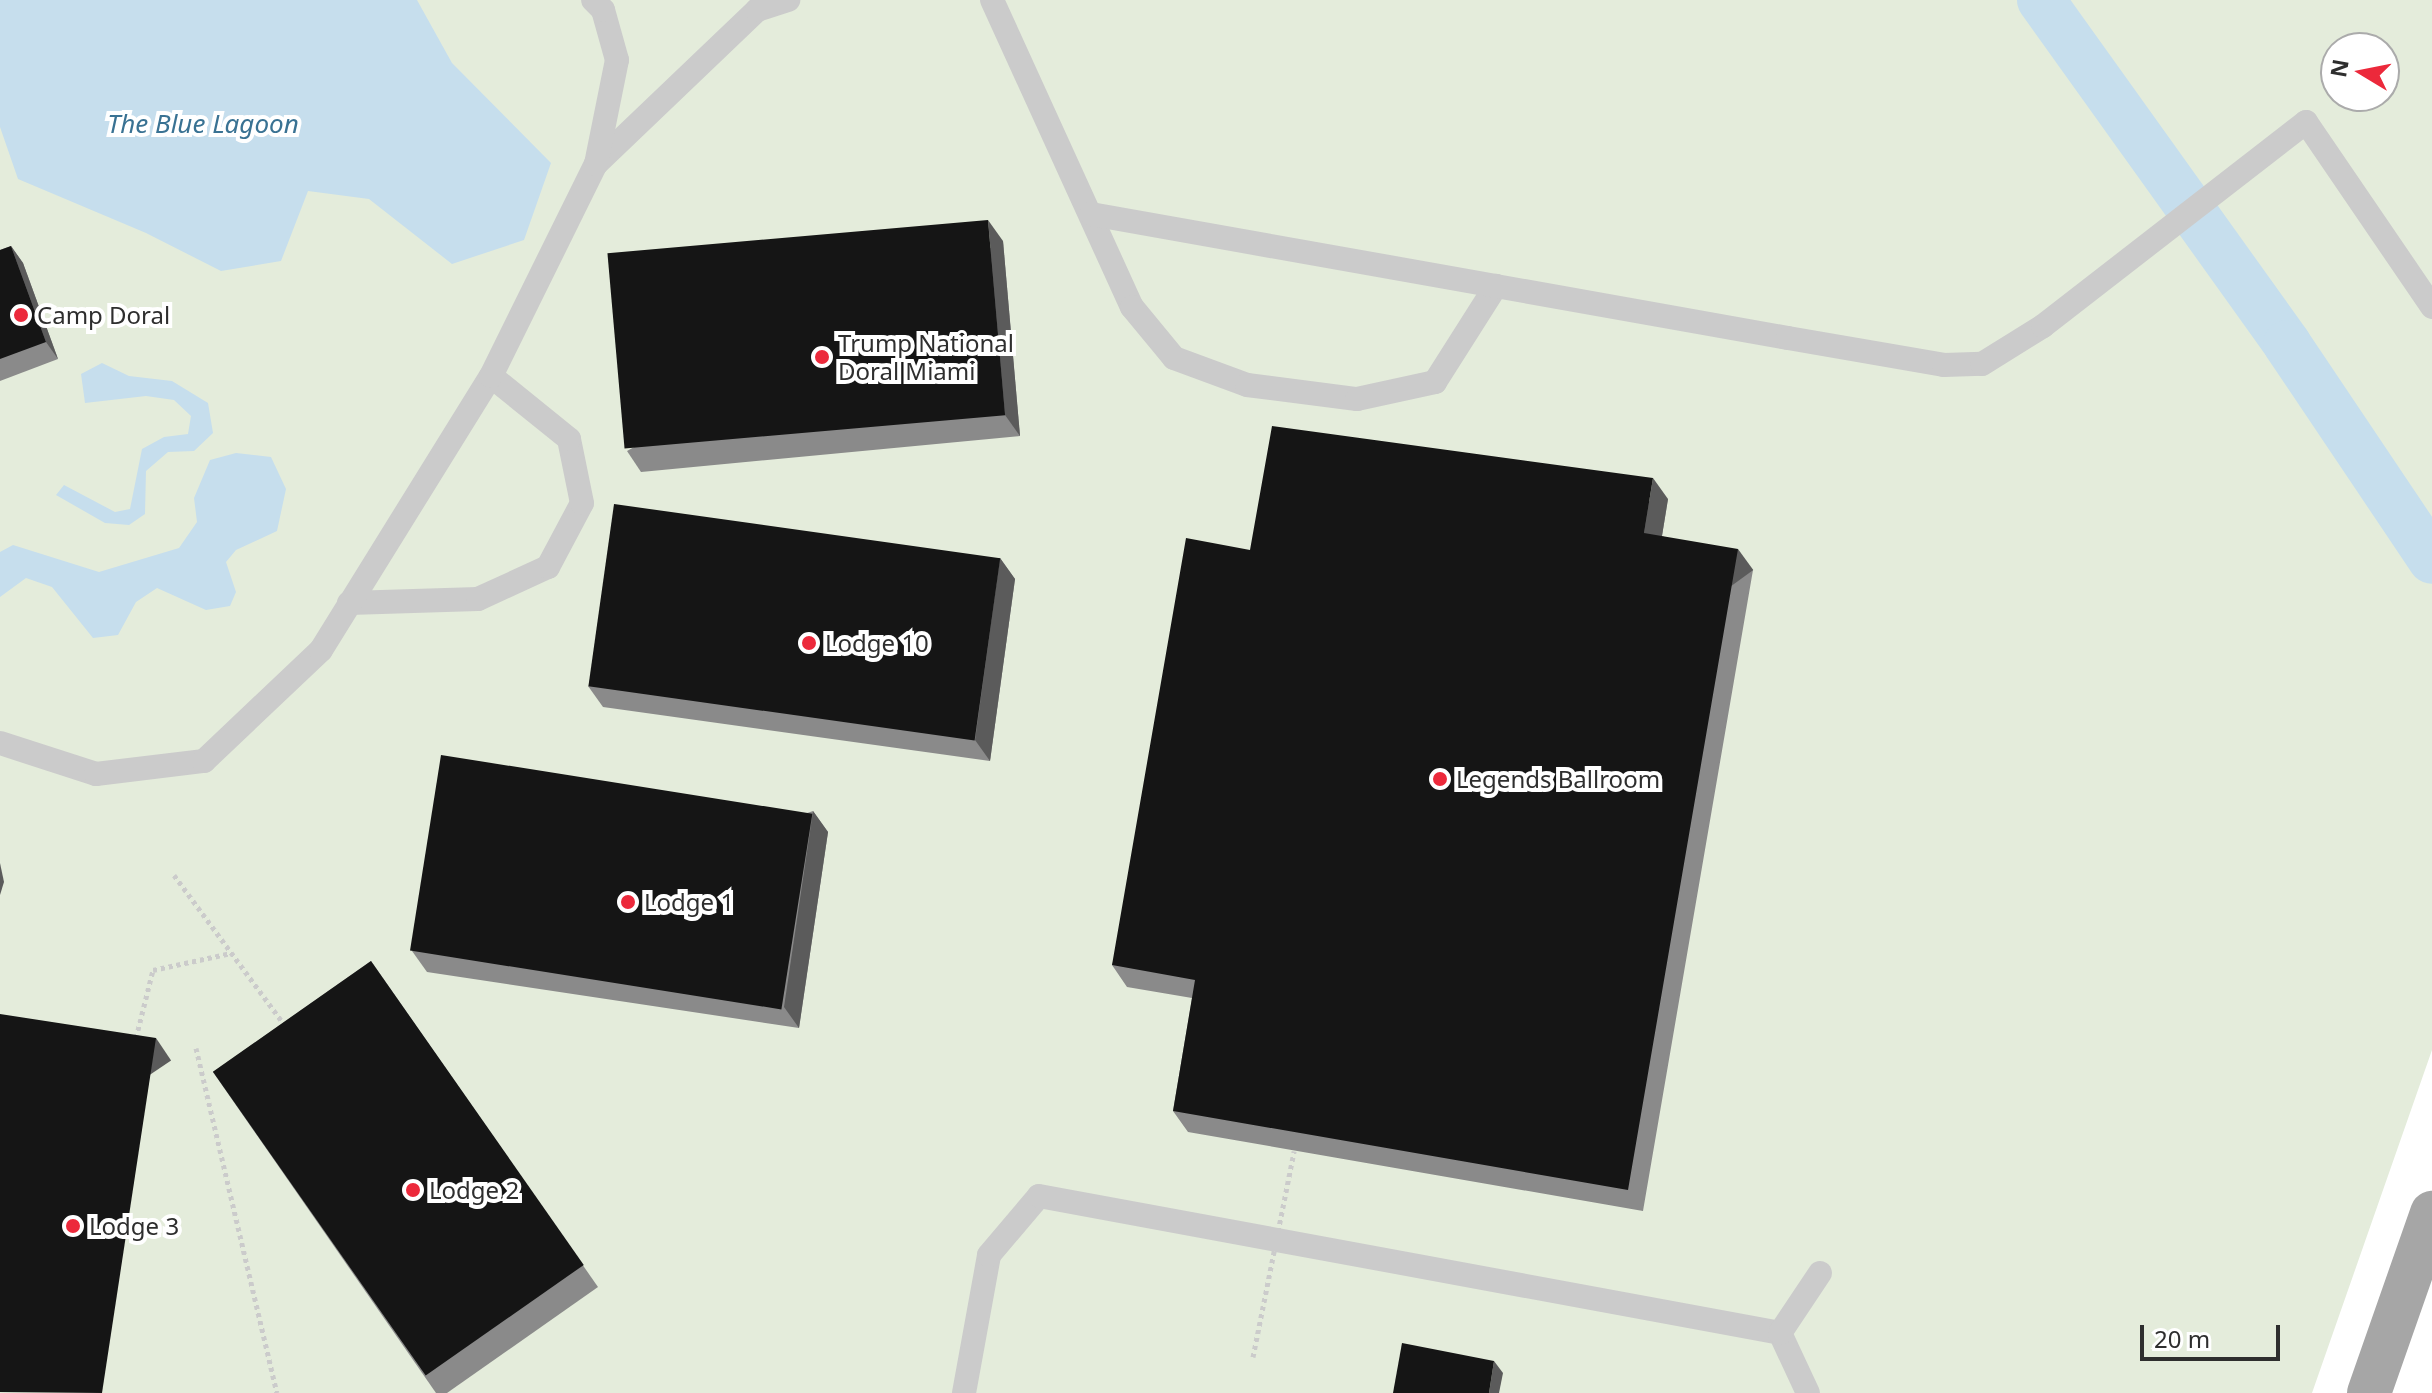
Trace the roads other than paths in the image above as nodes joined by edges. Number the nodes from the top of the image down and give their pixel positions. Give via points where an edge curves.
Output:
1 (593, 0) edge
2 (788, 0) edge
3 (992, 0) edge
4 (596, 164) junction
5 (1091, 214) junction
6 (1496, 286) junction
7 (2432, 307) edge
8 (491, 376) junction
9 (349, 603) junction
10 (0, 743) edge
11 (2432, 1213) edge
12 (1820, 1273) dead end
13 (1780, 1333) junction
14 (964, 1393) edge
15 (1808, 1393) edge
16 (2369, 1393) edge

1 - 4 lane via 603,10 617,60
2 - 4 lane via 757,10
3 - 5 lane
4 - 8 lane
5 - 6 lane
5 - 6 lane via 1132,307 1174,358 1247,385 1357,399 1435,382
6 - 7 lane via 1944,365 1982,364 2043,326 2306,122
8 - 9 lane
8 - 9 lane via 569,439 582,503 548,567 478,599
9 - 10 lane via 321,650 204,761 96,774
11 - 16 main road
12 - 13 lane
13 - 14 lane via 1039,1196 989,1255
13 - 15 lane

